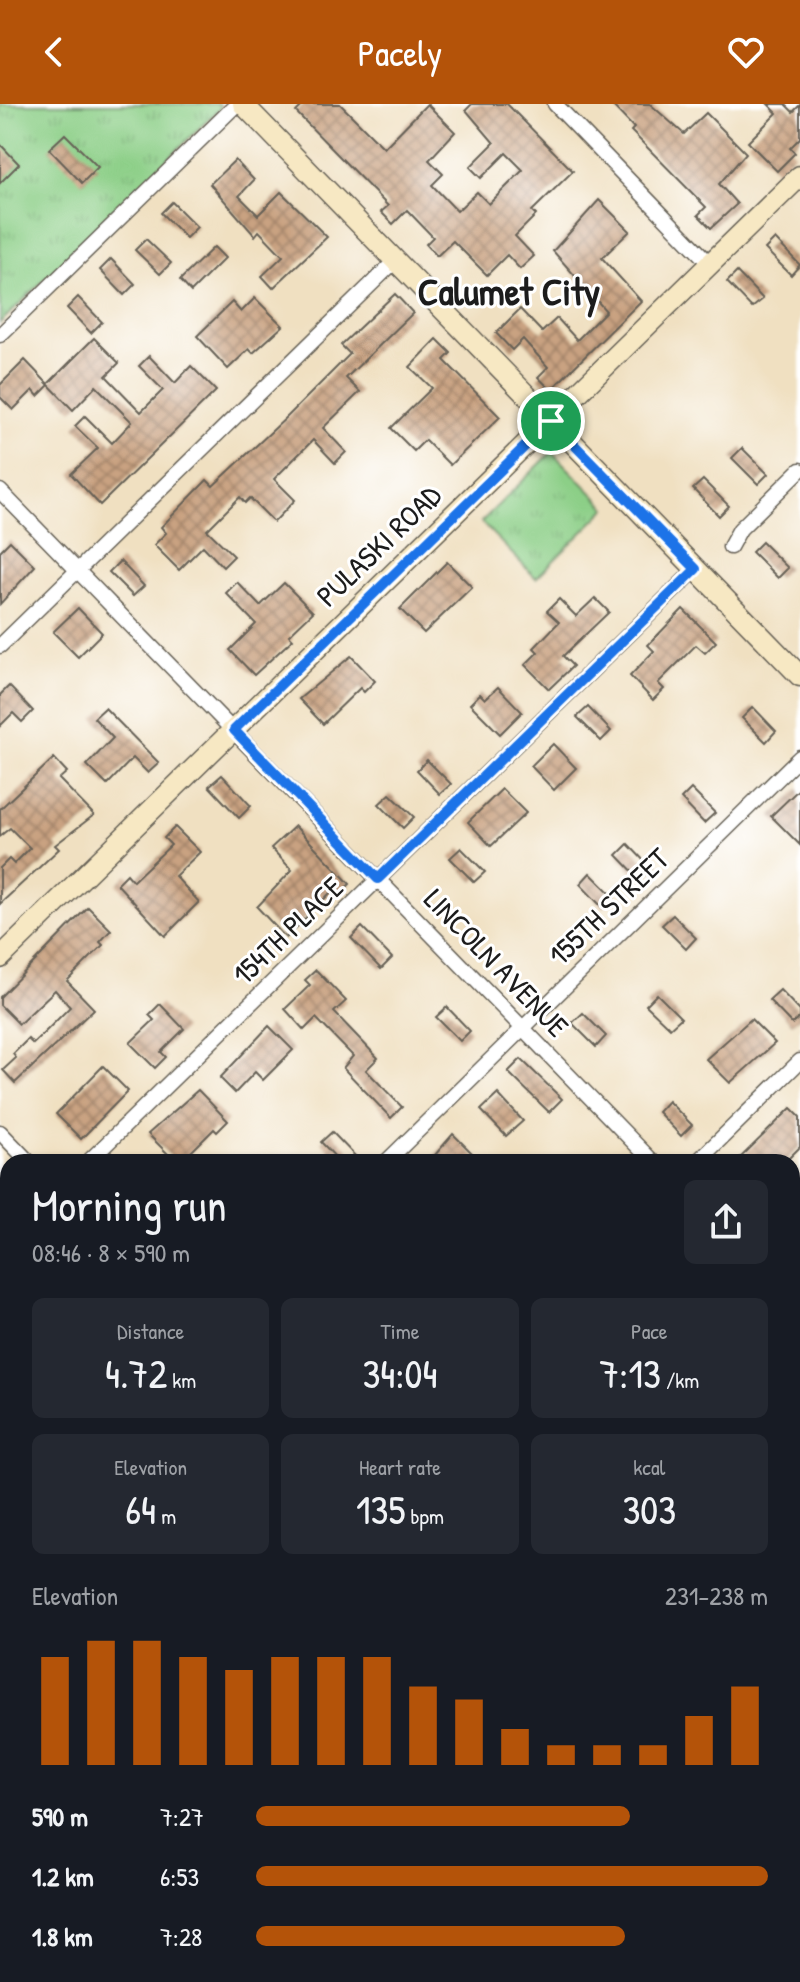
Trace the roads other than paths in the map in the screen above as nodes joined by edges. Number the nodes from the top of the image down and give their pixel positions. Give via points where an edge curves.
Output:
1 (240, 104) edge
2 (555, 104) edge
3 (800, 176) edge
4 (395, 261) junction
5 (710, 264) junction
6 (0, 335) edge
7 (551, 421) junction
8 (800, 470) edge
9 (0, 491) edge
10 (730, 547) dead end
11 (696, 569) junction
12 (78, 570) junction
13 (0, 646) edge
14 (800, 676) edge
15 (234, 730) junction
16 (800, 757) edge
17 (378, 879) junction
18 (0, 958) edge
19 (523, 1028) junction
20 (800, 1061) edge
21 (0, 1132) edge
22 (21, 1154) edge
23 (96, 1154) edge
24 (394, 1154) edge
25 (645, 1154) edge
26 (705, 1154) edge

1 - 4 street
1 - 6 street
2 - 5 street
3 - 5 street, PULASKI ROAD
4 - 7 street
4 - 12 street
5 - 7 street, PULASKI ROAD
7 - 11 street
7 - 15 street, PULASKI ROAD
8 - 10 street via 740,529
9 - 12 street, LINCOLN AVENUE
11 - 14 street
11 - 17 street, 154TH PLACE
12 - 13 street
12 - 15 street, LINCOLN AVENUE
15 - 17 street, LINCOLN AVENUE
15 - 18 street, PULASKI ROAD
16 - 19 street, 155TH STREET
17 - 19 street, LINCOLN AVENUE
17 - 23 street, 154TH PLACE
19 - 24 street, 155TH STREET
19 - 25 street, LINCOLN AVENUE
20 - 26 street
21 - 22 street

